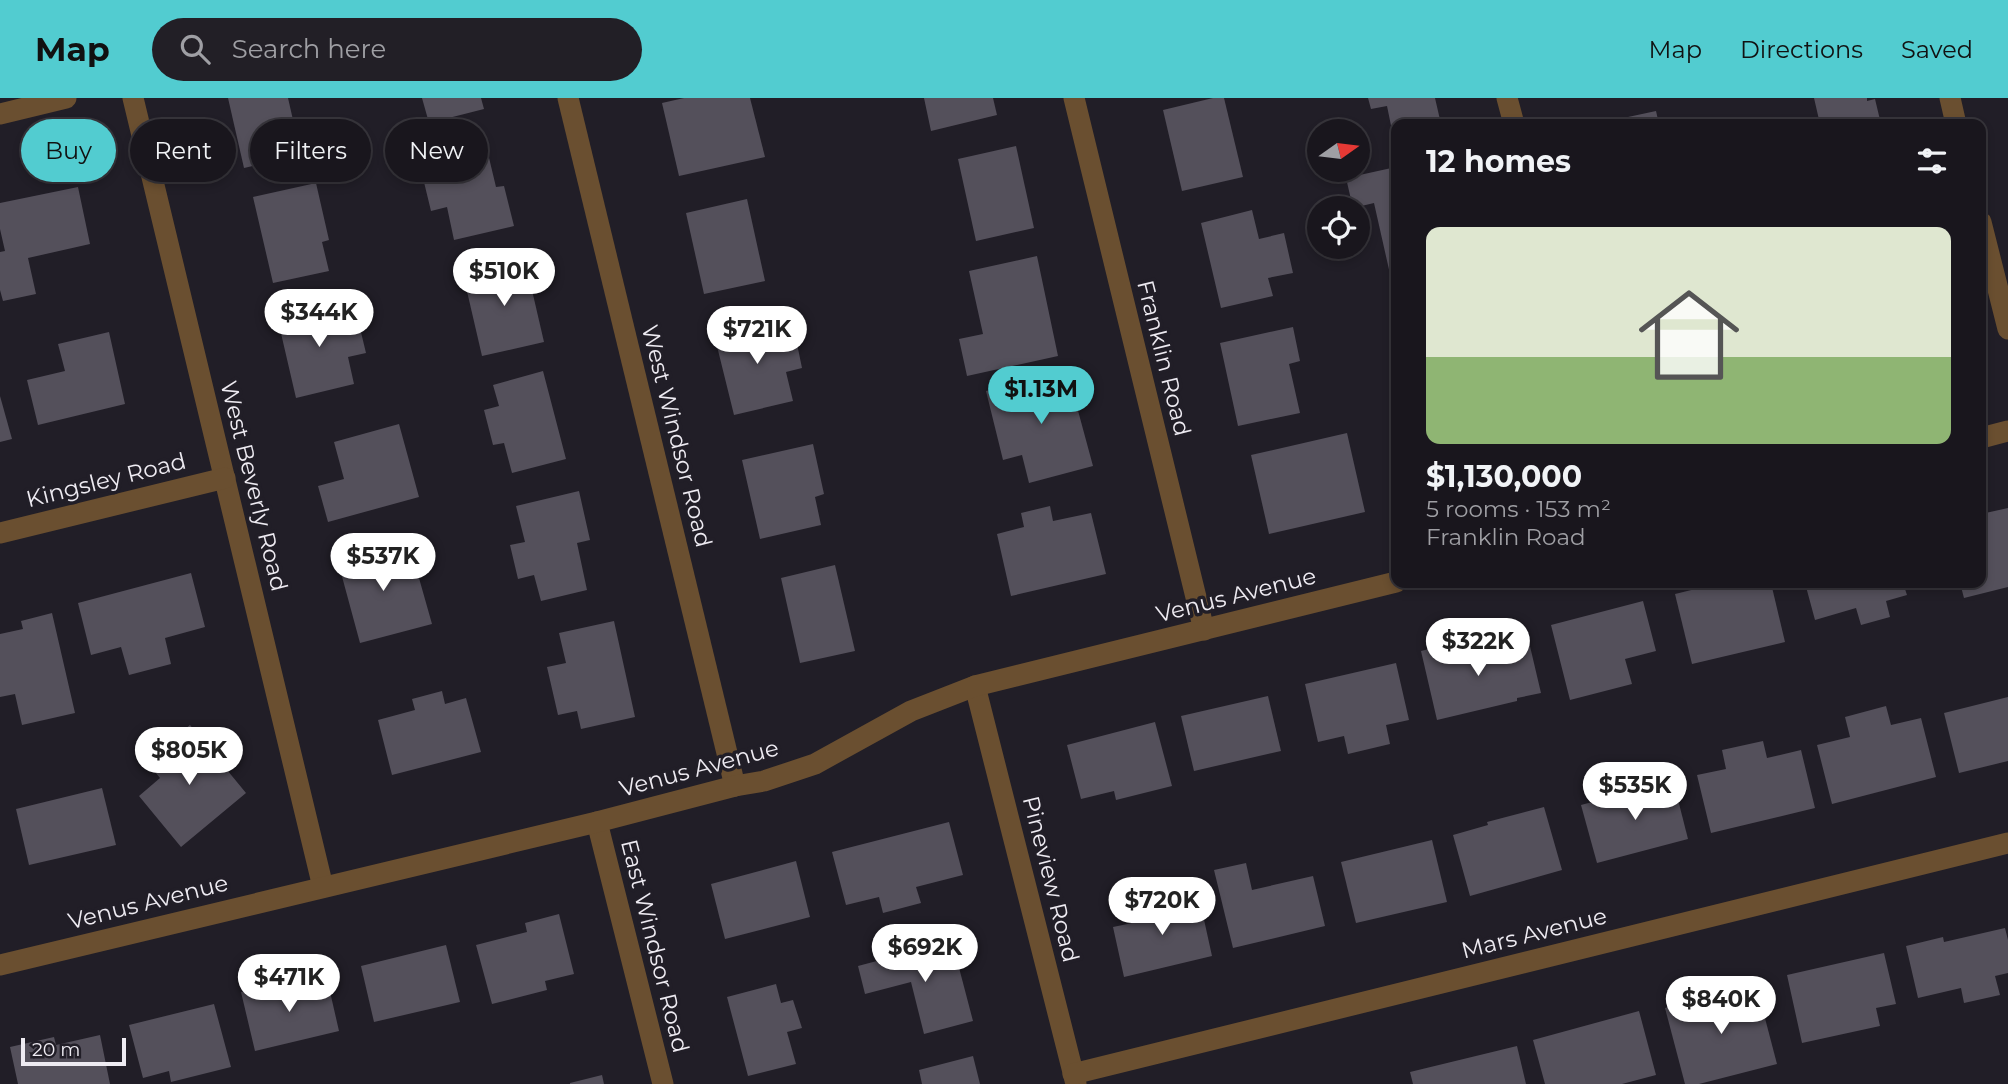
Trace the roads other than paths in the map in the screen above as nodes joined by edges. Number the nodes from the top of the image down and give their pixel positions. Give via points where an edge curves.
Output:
1 (66, 98) edge
2 (133, 98) edge
3 (568, 98) edge
4 (1074, 98) edge
5 (1507, 98) edge
6 (1950, 98) edge
7 (0, 114) edge
8 (1513, 119) edge
9 (1955, 119) edge
10 (1986, 242) edge
11 (2008, 329) edge
12 (2008, 431) edge
13 (1986, 437) edge
14 (225, 478) junction
15 (0, 533) edge
16 (1391, 583) edge
17 (1203, 629) junction
18 (975, 686) junction
19 (735, 786) junction
20 (597, 822) junction
21 (2008, 844) edge
22 (323, 887) junction
23 (0, 965) edge
24 (1074, 1079) edge
25 (663, 1084) edge

1 - 7 street
2 - 14 street, West Beverly Road
3 - 19 street, West Windsor Road
4 - 17 street, Franklin Road
5 - 8 street
6 - 9 street
10 - 11 street
12 - 13 street
14 - 15 street, Kingsley Road
14 - 22 street, West Beverly Road
16 - 17 street, Venus Avenue
17 - 18 street, Venus Avenue
18 - 19 street, Venus Avenue via 911,711 815,764
18 - 24 street, Pineview Road
19 - 20 street, Venus Avenue
20 - 22 street, Venus Avenue
20 - 25 street, East Windsor Road
21 - 24 street, Mars Avenue
22 - 23 street, Venus Avenue

